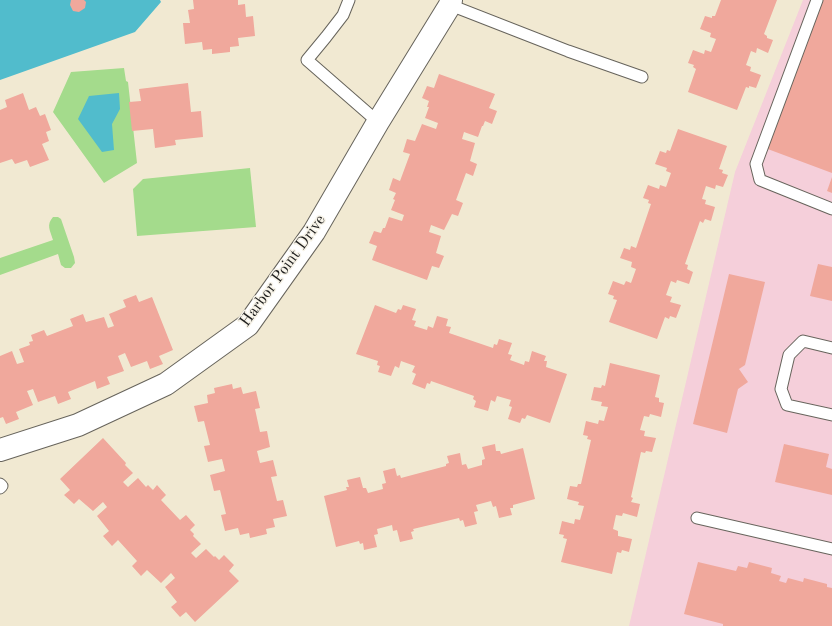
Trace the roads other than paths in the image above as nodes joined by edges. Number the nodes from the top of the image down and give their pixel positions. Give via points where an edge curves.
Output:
1 (349, 0) edge
2 (817, 0) edge
3 (451, 3) edge
4 (642, 77) dead end
5 (378, 122) junction
6 (832, 209) edge
7 (832, 348) edge
8 (832, 415) edge
9 (0, 450) edge
10 (0, 484) edge
11 (0, 488) edge
12 (697, 518) dead end
13 (832, 549) edge

1 - 5 lane via 343,15 307,60
2 - 6 lane via 756,164 760,180
3 - 4 lane via 568,51
3 - 5 street, Harbor Point Drive
5 - 9 street, Harbor Point Drive via 314,232 248,324 166,384 78,425
7 - 8 lane via 803,341 789,355 781,388 787,405
10 - 11 lane
12 - 13 lane

